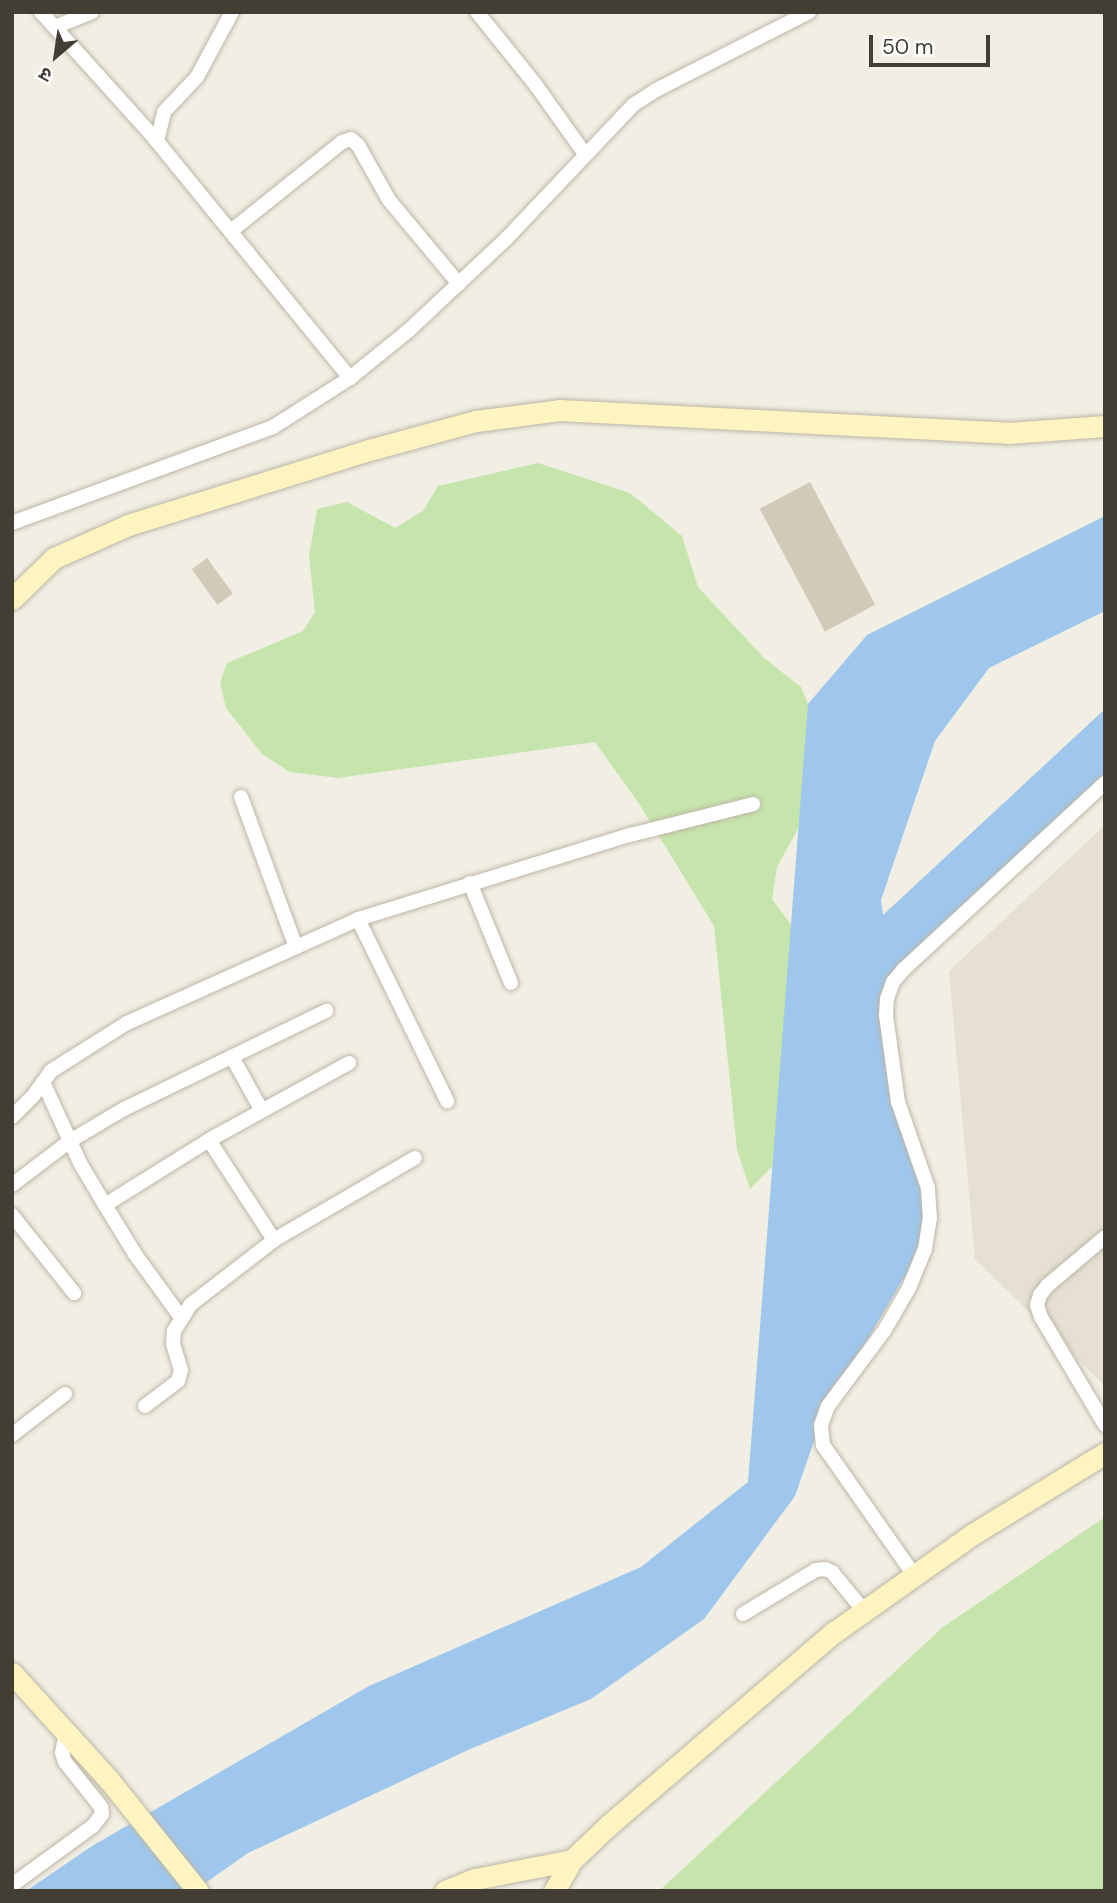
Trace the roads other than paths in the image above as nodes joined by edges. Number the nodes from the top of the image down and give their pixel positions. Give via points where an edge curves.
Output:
1 (41, 12) edge
2 (92, 12) edge
3 (477, 12) edge
4 (809, 12) edge
5 (228, 14) edge
6 (55, 27) junction
7 (157, 141) junction
8 (585, 155) junction
9 (231, 232) junction
10 (458, 284) junction
11 (350, 378) junction
12 (1105, 426) edge
13 (12, 523) edge
14 (12, 598) edge
15 (1105, 783) edge
16 (241, 797) dead end
17 (753, 804) dead end
18 (470, 883) junction
19 (358, 919) junction
20 (296, 947) junction
21 (511, 983) dead end
22 (326, 1011) dead end
23 (232, 1057) junction
24 (349, 1063) dead end
25 (43, 1082) junction
26 (447, 1101) dead end
27 (261, 1110) junction
28 (12, 1117) edge
29 (209, 1140) junction
30 (70, 1141) junction
31 (415, 1158) dead end
32 (12, 1185) edge
33 (105, 1205) junction
34 (12, 1215) edge
35 (1105, 1237) edge
36 (274, 1240) junction
37 (74, 1293) dead end
38 (180, 1316) junction
39 (65, 1394) dead end
40 (145, 1406) dead end
41 (1105, 1425) edge
42 (12, 1435) edge
43 (1105, 1452) edge
44 (914, 1575) junction
45 (864, 1611) junction
46 (743, 1614) dead end
47 (12, 1673) edge
48 (66, 1733) junction
49 (572, 1860) junction
50 (12, 1885) edge
51 (198, 1891) edge
52 (445, 1891) edge
53 (554, 1891) edge

1 - 6 street
2 - 6 street
3 - 8 street
4 - 8 street via 656,90 633,105
5 - 7 street via 197,77 164,112
6 - 7 street
7 - 9 street
8 - 10 street
9 - 10 street via 351,139 389,200
9 - 11 street
10 - 11 street
11 - 13 street via 273,427
12 - 14 street via 1008,433 559,411 476,421 128,525 54,558
15 - 44 street via 904,969 887,999 898,1102 928,1188 930,1219 925,1250 909,1288 884,1331 828,1406 821,1426 823,1445
16 - 20 street
17 - 18 street
18 - 19 street
18 - 21 street
19 - 20 street
19 - 26 street
20 - 25 street via 127,1023 61,1063
22 - 23 street
23 - 27 street
23 - 30 street via 124,1109
24 - 27 street
25 - 28 street
25 - 30 street
27 - 29 street
29 - 33 street
29 - 36 street
30 - 32 street
30 - 33 street
31 - 36 street
33 - 38 street
34 - 37 street
35 - 41 street via 1048,1284 1037,1305
36 - 38 street
38 - 40 street via 173,1343 181,1370 178,1381
39 - 42 street
43 - 44 street
44 - 45 street
45 - 46 street via 825,1569
45 - 49 street via 715,1731
47 - 48 street
48 - 50 street via 65,1762 102,1814 93,1826
48 - 51 street
49 - 52 street via 475,1879
49 - 53 street

